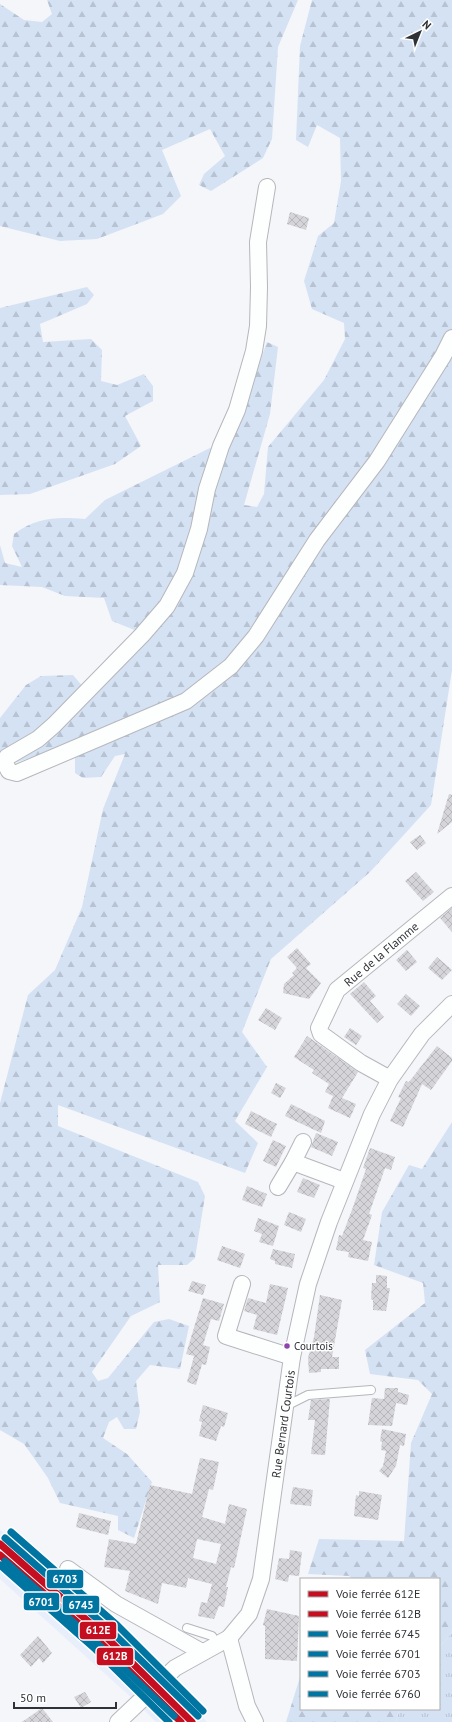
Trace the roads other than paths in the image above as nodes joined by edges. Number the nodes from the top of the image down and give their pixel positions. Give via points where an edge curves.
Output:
1 (267, 187) dead end
2 (452, 338) edge
3 (452, 896) edge
4 (452, 1004) edge
5 (390, 1079) junction
6 (303, 1142) dead end
7 (293, 1162) junction
8 (344, 1181) junction
9 (278, 1187) dead end
10 (242, 1284) dead end
11 (292, 1356) junction
12 (371, 1390) dead end
13 (286, 1406) junction
14 (68, 1569) dead end
15 (187, 1628) dead end
16 (223, 1641) junction
17 (202, 1652) junction
18 (118, 1722) edge
19 (255, 1722) edge

1 - 2 street via 258,242 258,326 254,351 237,410 221,446 199,529 184,573 167,606 142,635 54,725 38,739 7,757 5,763 8,771 17,773 186,701 231,666 256,636 317,540 377,461
3 - 5 street, Rue de la Flamme via 337,990 319,1028 326,1038 361,1063
4 - 5 street, Rue Bernard Courtois via 422,1034
5 - 8 street, Rue Bernard Courtois via 372,1114
6 - 7 street
7 - 8 street
7 - 9 street
8 - 11 street, Rue Bernard Courtois via 308,1284
10 - 11 street via 226,1336
11 - 13 street, Rue Bernard Courtois
12 - 13 lane via 308,1395
13 - 16 street, Rue Bernard Courtois via 261,1579 249,1614
14 - 17 street via 116,1604
15 - 16 lane
16 - 17 street, Rue Bernard Courtois
16 - 19 street
17 - 18 street, Rue Bernard Courtois via 175,1668

